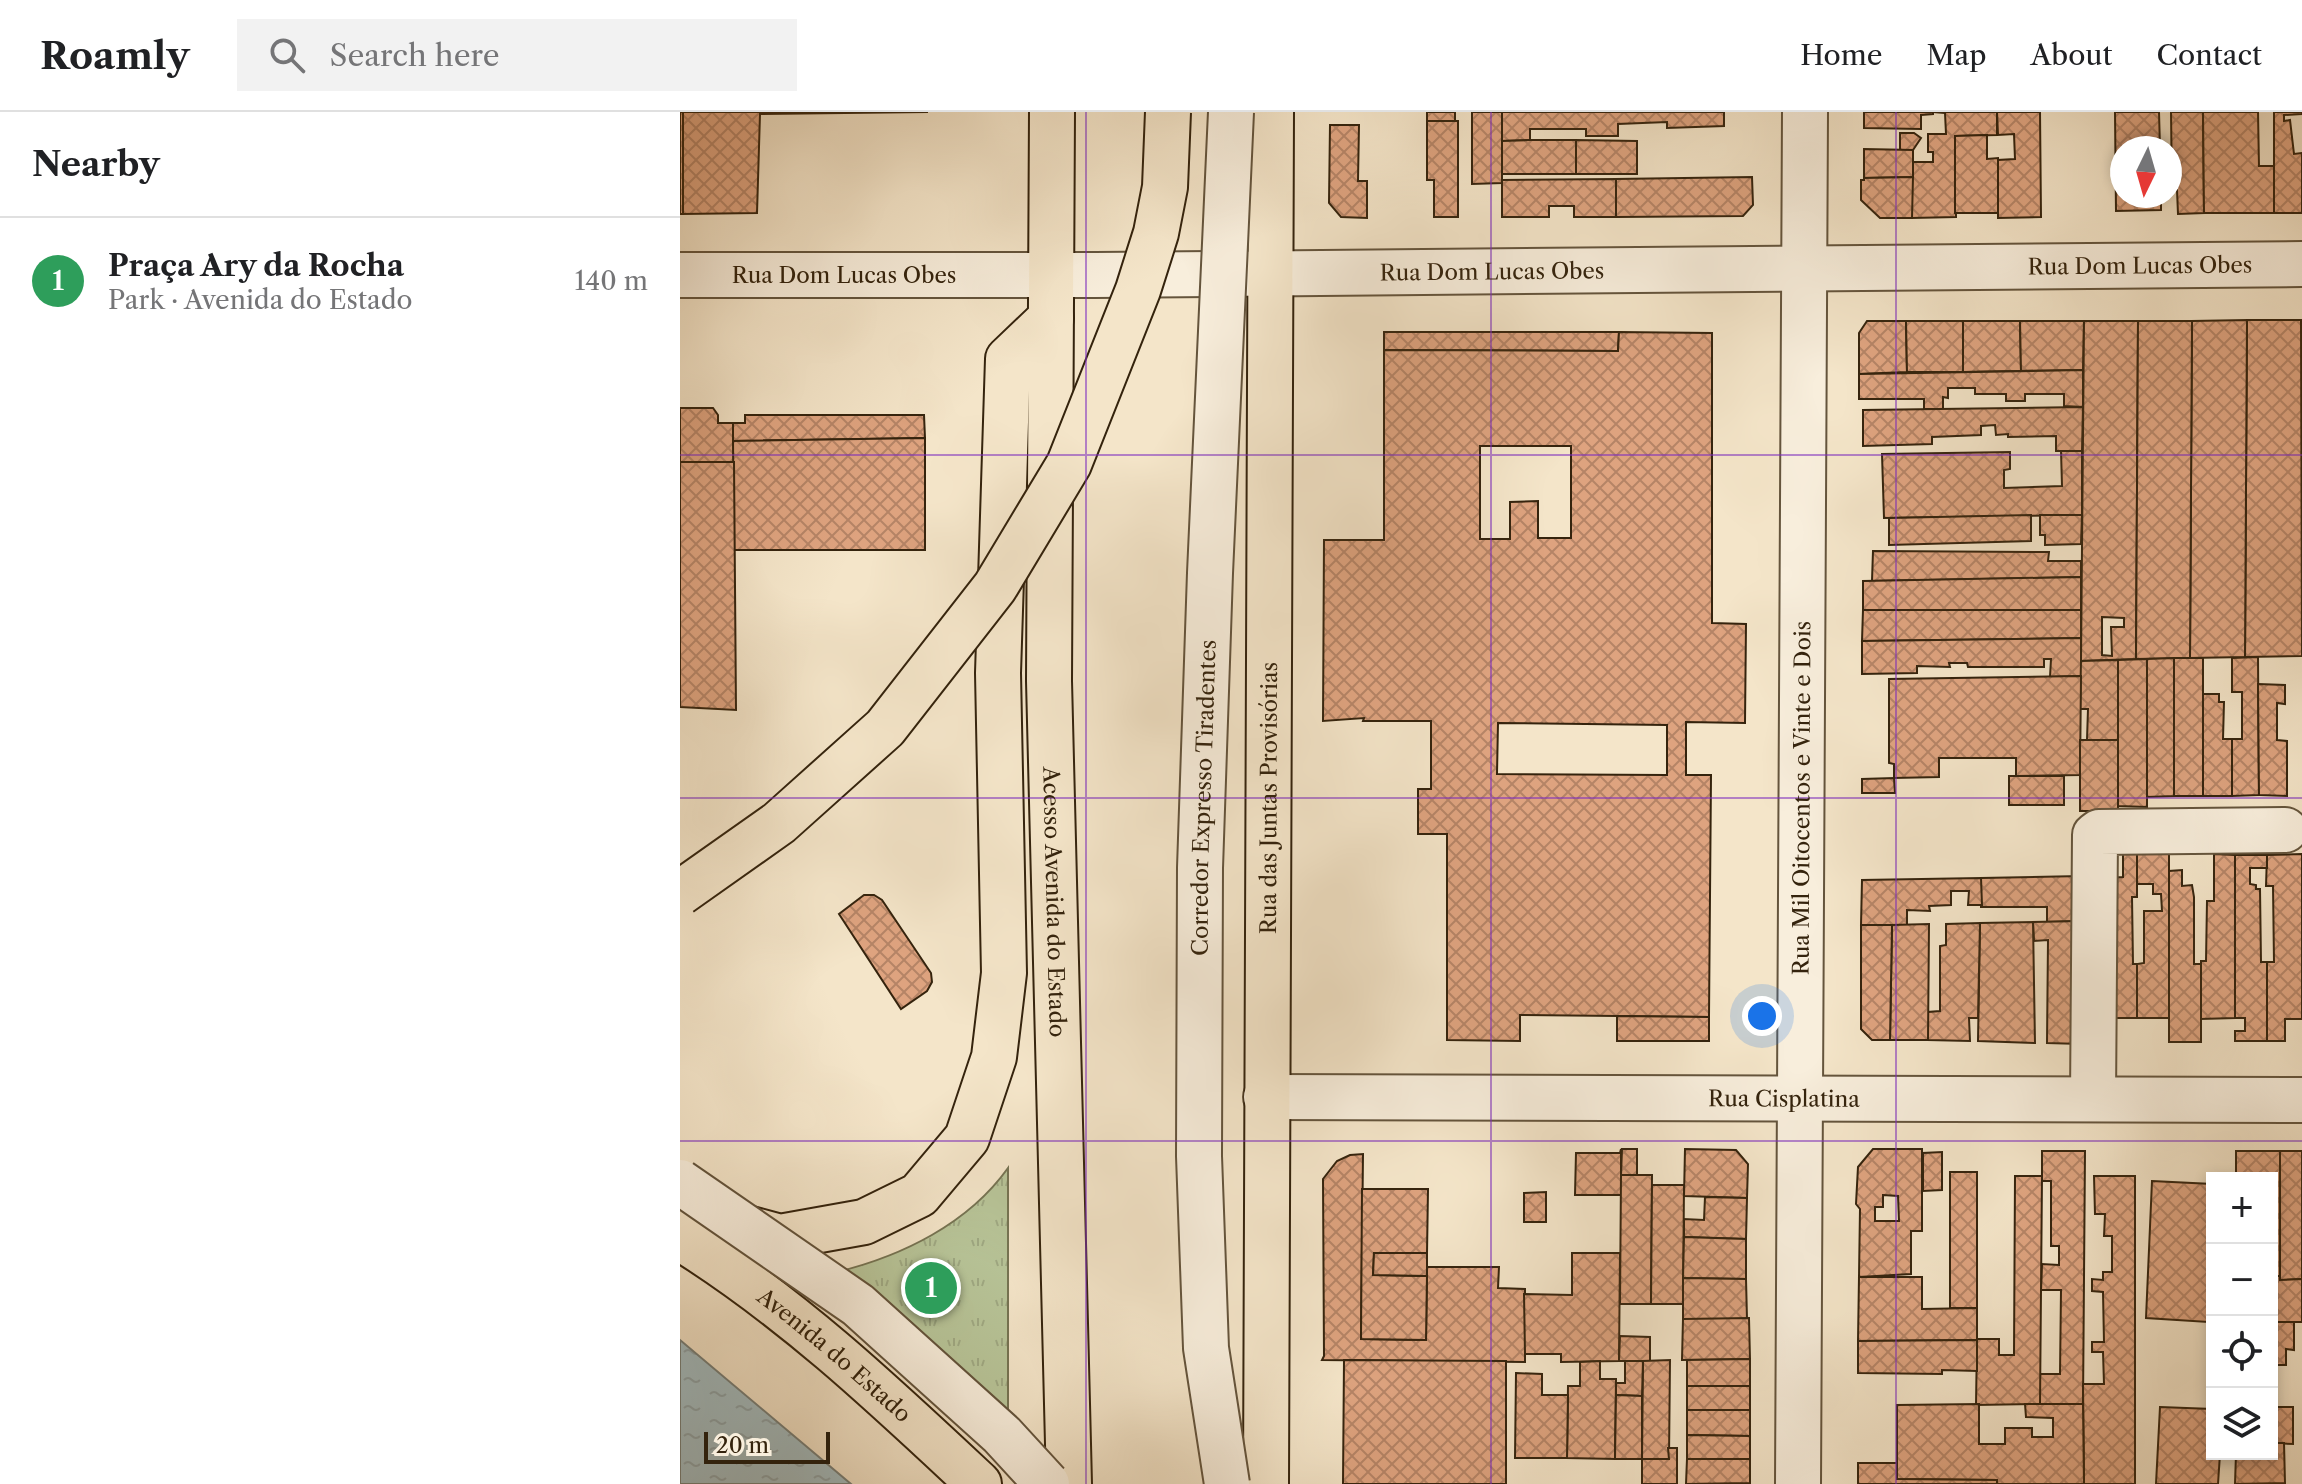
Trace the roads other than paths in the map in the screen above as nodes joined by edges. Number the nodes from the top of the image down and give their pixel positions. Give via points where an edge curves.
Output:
1 (1052, 112) edge
2 (1168, 112) edge
3 (1231, 112) edge
4 (1271, 112) edge
5 (1805, 112) edge
6 (2302, 264) edge
7 (1804, 268) junction
8 (1254, 273) junction
9 (1051, 274) junction
10 (680, 275) edge
11 (1051, 318) junction
12 (2285, 830) dead end
13 (680, 893) edge
14 (1266, 1097) junction
15 (1799, 1097) junction
16 (2093, 1098) junction
17 (2302, 1100) edge
18 (680, 1182) edge
19 (680, 1210) edge
20 (680, 1238) edge
21 (979, 1484) edge
22 (1047, 1484) edge
23 (1069, 1484) edge
24 (1227, 1484) edge
25 (1266, 1484) edge
26 (1798, 1484) edge

1 - 9 highway
2 - 13 highway, bridge via 1165,187 1138,290 1069,464 995,587 885,728 779,823
3 - 24 street, Corredor Expresso Tiradentes, bridge via 1200,883 1199,1156 1206,1348
4 - 8 highway, Rua das Juntas Provisórias
5 - 7 street, Rua Mil Oitocentos e Vinte e Dois
6 - 7 street, Rua Dom Lucas Obes
7 - 8 street, Rua Dom Lucas Obes
7 - 15 street, Rua Mil Oitocentos e Vinte e Dois
8 - 9 street, Rua Dom Lucas Obes, bridge
8 - 14 highway, Rua das Juntas Provisórias
9 - 10 street, Rua Dom Lucas Obes
9 - 11 highway
11 - 19 highway via 1008,359 998,673 1004,973 994,1057 967,1138 919,1195 864,1222 780,1237
11 - 23 highway, Acesso Avenida do Estado via 1049,681
12 - 16 street via 2095,835
14 - 15 street, Rua Cisplatina
14 - 25 highway, Rua das Juntas Provisórias
15 - 16 street, Rua Cisplatina
15 - 26 street, Rua Mil Oitocentos e Vinte e Dois
16 - 17 street, Rua Cisplatina
18 - 22 street, bridge via 858,1305 1002,1435
20 - 21 highway, Avenida do Estado via 793,1316

